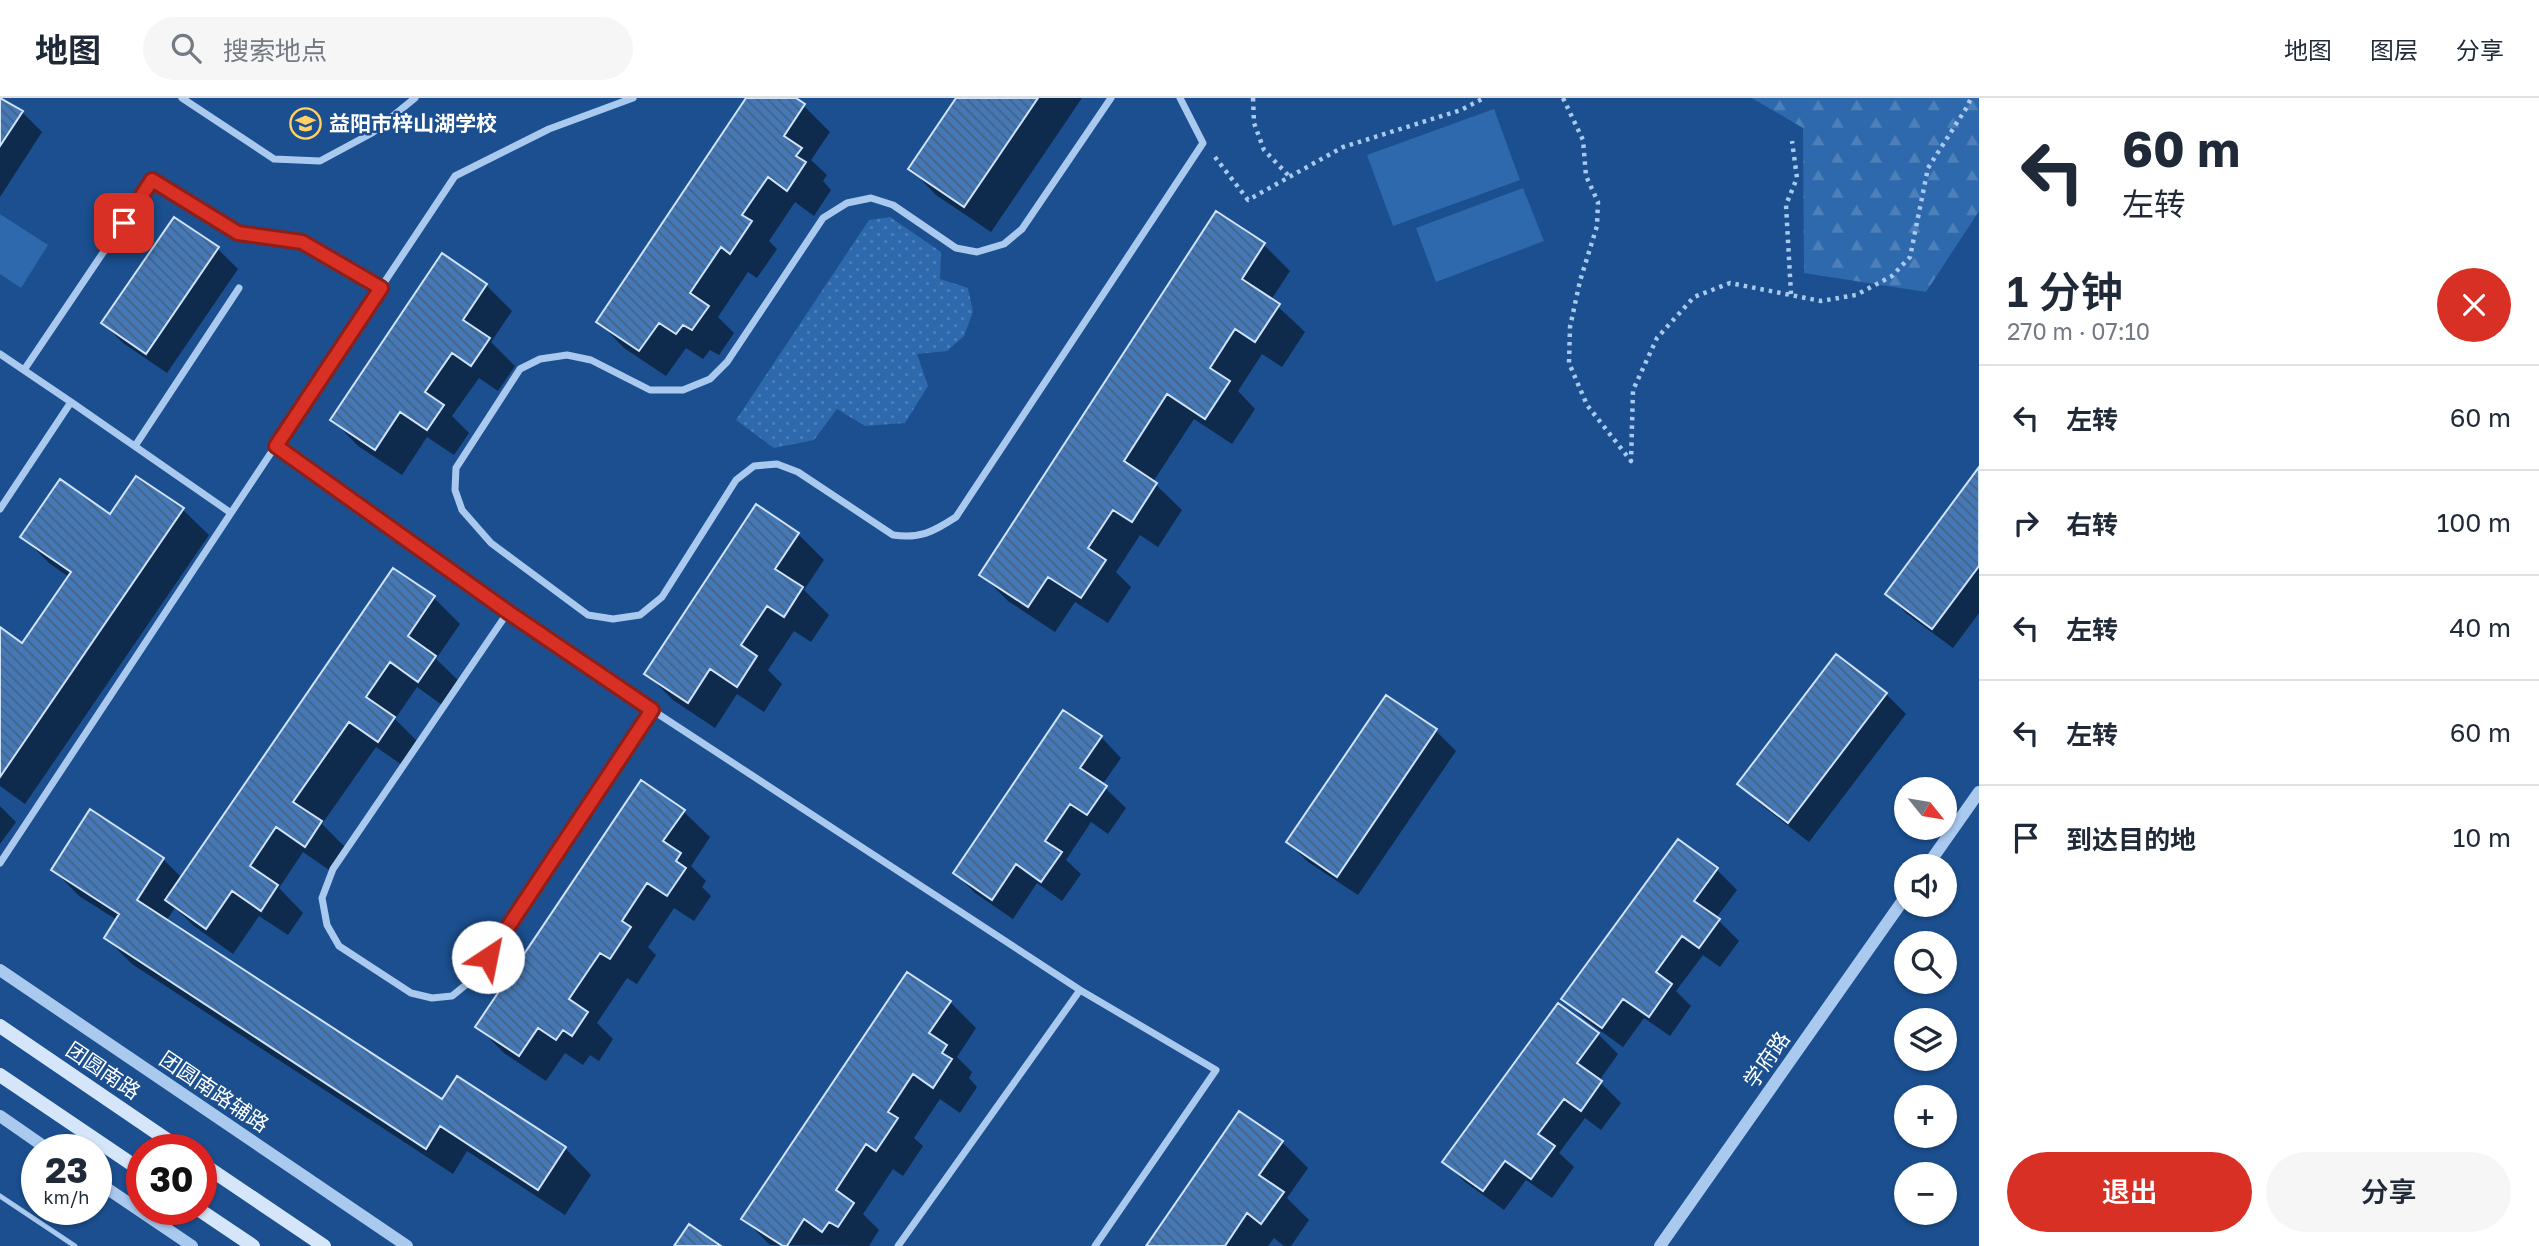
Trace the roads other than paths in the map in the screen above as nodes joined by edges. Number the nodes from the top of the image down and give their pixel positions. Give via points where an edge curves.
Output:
1 (182, 98) edge
2 (415, 98) edge
3 (633, 98) edge
4 (1111, 98) edge
5 (1180, 98) edge
6 (239, 288) dead end
7 (381, 288) junction
8 (0, 354) edge
9 (24, 370) junction
10 (71, 402) junction
11 (135, 446) junction
12 (276, 446) junction
13 (0, 509) edge
14 (231, 513) junction
15 (508, 612) junction
16 (652, 710) junction
17 (1979, 792) edge
18 (1935, 854) edge
19 (0, 863) edge
20 (1894, 913) edge
21 (0, 970) edge
22 (1080, 990) junction
23 (0, 1026) edge
24 (0, 1075) edge
25 (0, 1116) edge
26 (26, 1134) edge
27 (159, 1134) edge
28 (126, 1160) edge
29 (217, 1174) edge
30 (112, 1192) edge
31 (0, 1196) edge
32 (217, 1222) edge
33 (75, 1246) edge
34 (192, 1246) edge
35 (253, 1246) edge
36 (324, 1246) edge
37 (407, 1246) edge
38 (898, 1246) edge
39 (1095, 1246) edge
40 (1660, 1246) edge

1 - 2 street via 274,159 320,161 372,132
3 - 7 street via 549,129 455,176
4 - 5 street via 1022,229 1004,244 977,252 956,248 893,205 871,198 847,202 823,218 727,362 710,379 683,390 650,390 591,360 567,355 540,359 520,369 456,468 455,490 462,510 491,543 588,615 613,619 640,615 662,597 736,480 754,466 777,464 798,472 893,536 911,538 936,531 956,517 1203,143
6 - 11 street
7 - 9 street via 302,242 238,233 152,180
7 - 12 street
8 - 9 street
9 - 10 street
10 - 11 street
10 - 13 street
11 - 14 street
12 - 14 street
12 - 15 street
14 - 19 street
15 - 16 street
15 - 16 street via 333,869 322,898 327,925 339,946 411,993 452,996 473,979
16 - 22 street
17 - 18 street
20 - 40 street, 学府路
21 - 37 street, 团圆南路辅路
22 - 38 street
22 - 39 street via 1216,1070
23 - 27 main road, 团圆南路
24 - 28 main road
25 - 26 street
29 - 36 main road
30 - 34 street
31 - 33 lane
32 - 35 main road

